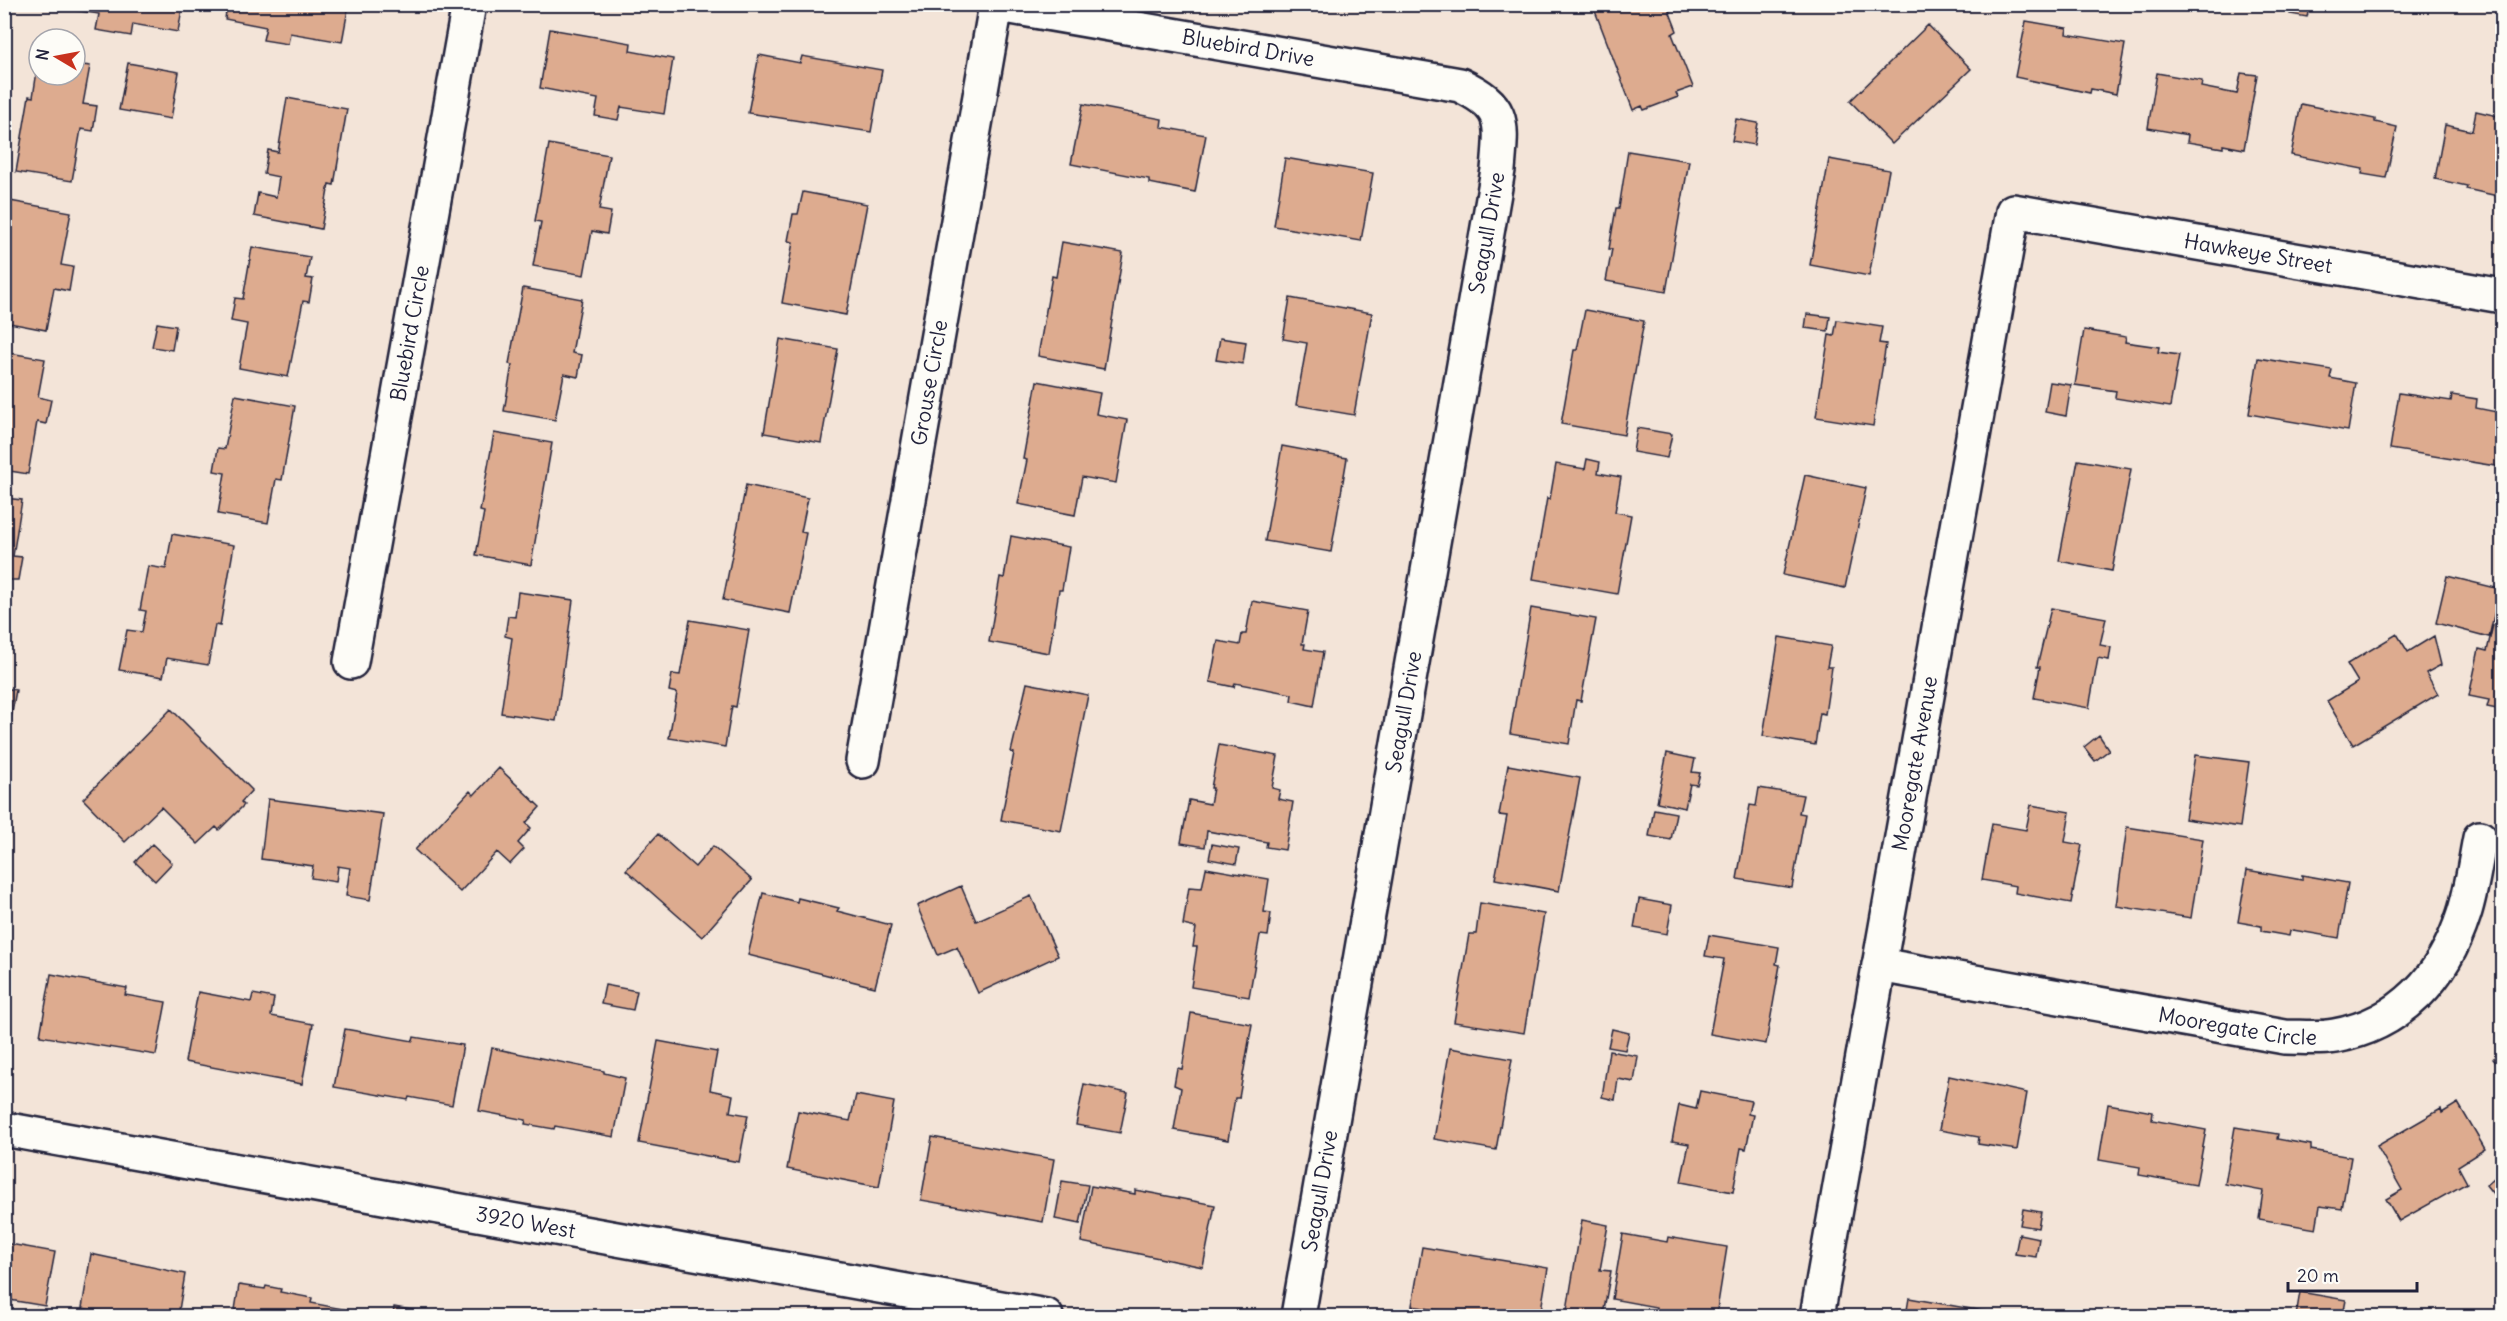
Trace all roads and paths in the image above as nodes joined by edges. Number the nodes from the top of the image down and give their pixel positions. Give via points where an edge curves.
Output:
1 (469, 4) edge
2 (995, 5) edge
3 (1494, 107) joint
4 (2013, 211) joint
5 (2502, 296) edge
6 (351, 662) dead end
7 (863, 760) dead end
8 (2480, 837) dead end
9 (1879, 964) junction
10 (4, 1129) edge
11 (1046, 1317) edge
12 (1298, 1317) edge
13 (1817, 1317) edge

1 - 6 street, Bluebird Circle
2 - 3 street, Bluebird Drive via 1440,80 1479,94
2 - 7 street, Grouse Circle
3 - 12 street, Seagull Drive via 1500,127 1498,170
4 - 5 street, Hawkeye Street
4 - 9 street, Mooregate Avenue
8 - 9 street, Mooregate Circle via 2464,913 2434,977 2376,1025 2334,1037 2285,1037
9 - 13 street, Mooregate Avenue
10 - 11 street, 3920 West

